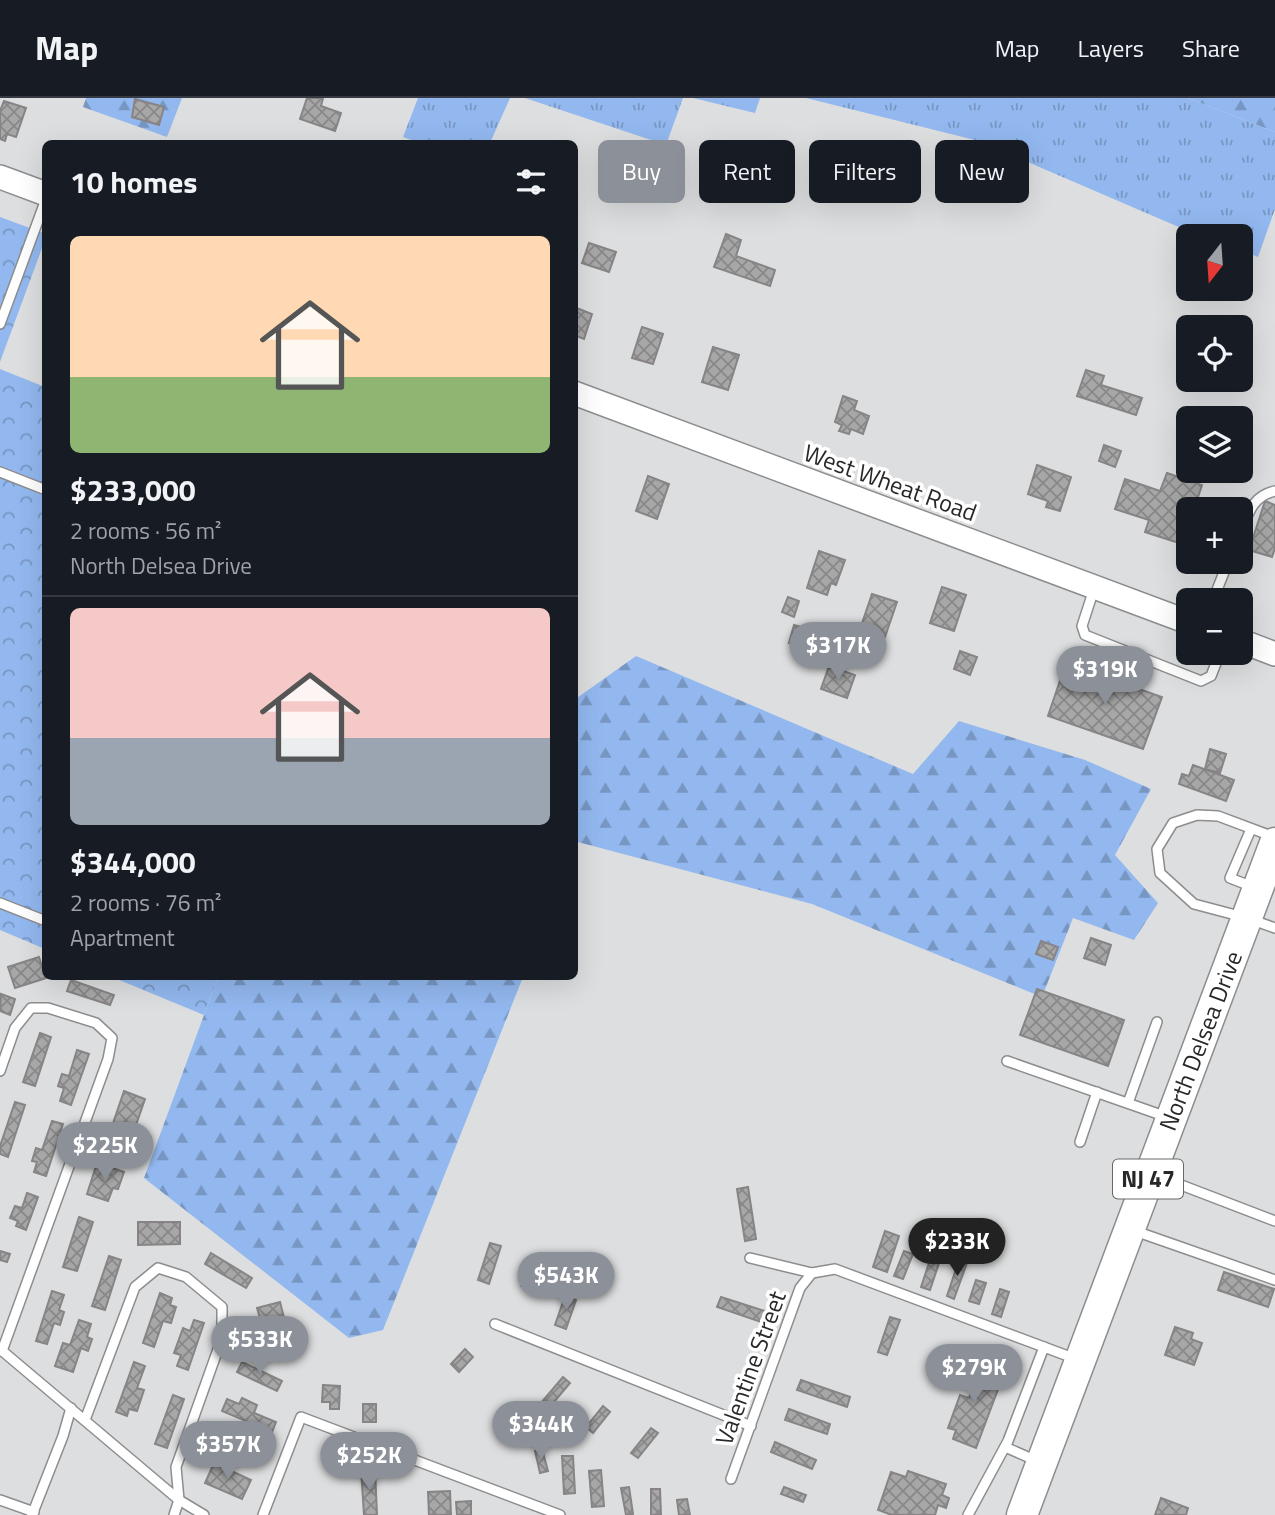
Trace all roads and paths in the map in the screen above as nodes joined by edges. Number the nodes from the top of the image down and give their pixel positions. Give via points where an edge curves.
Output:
1 (0, 177) edge
2 (42, 195) edge
3 (42, 208) edge
4 (0, 324) edge
5 (578, 394) edge
6 (0, 472) edge
7 (42, 488) edge
8 (1275, 491) edge
9 (1253, 503) edge
10 (1094, 587) junction
11 (1176, 618) edge
12 (1253, 646) edge
13 (1275, 654) edge
14 (1215, 665) edge
15 (1267, 836) edge
16 (0, 903) edge
17 (1247, 918) junction
18 (42, 919) edge
19 (1275, 928) edge
20 (1157, 1022) dead end
21 (1007, 1061) dead end
22 (0, 1071) edge
23 (1097, 1092) junction
24 (1128, 1103) junction
25 (1172, 1119) junction
26 (1080, 1142) dead end
27 (1150, 1173) junction
28 (1275, 1221) edge
29 (1130, 1229) junction
30 (750, 1258) dead end
31 (812, 1273) junction
32 (1275, 1280) edge
33 (495, 1324) dead end
34 (1044, 1348) junction
35 (1, 1350) edge
36 (1081, 1361) junction
37 (71, 1408) junction
38 (85, 1420) junction
39 (751, 1426) junction
40 (1005, 1447) junction
41 (1042, 1463) junction
42 (731, 1479) dead end
43 (0, 1500) edge
44 (180, 1500) junction
45 (33, 1513) edge
46 (174, 1515) edge
47 (204, 1515) edge
48 (263, 1515) edge
49 (561, 1515) edge
50 (968, 1515) edge
51 (1022, 1515) edge

1 - 2 street
3 - 4 lane
5 - 10 street, West Wheat Road
6 - 7 lane
8 - 9 lane
10 - 11 street, West Wheat Road
10 - 14 lane via 1082,626 1085,635 1201,681 1211,676
12 - 13 street
15 - 17 main road, North Delsea Drive / NJ 47 via 1258,889
15 - 17 lane via 1218,817 1197,815 1173,822 1157,849 1160,873 1194,904
16 - 18 lane
17 - 19 lane
17 - 25 main road, North Delsea Drive / NJ 47
20 - 24 lane
21 - 23 lane
22 - 35 lane via 15,1028 32,1008 48,1008 96,1023 112,1038
23 - 24 lane
23 - 26 lane
24 - 25 lane
25 - 27 main road, North Delsea Drive / NJ 47
27 - 28 lane
27 - 29 main road, North Delsea Drive / NJ 47
29 - 32 lane
29 - 36 main road, North Delsea Drive / NJ 47
30 - 31 lane, Valentine Street
31 - 34 lane, Valentine Street via 835,1269
31 - 39 lane, Valentine Street via 800,1288
33 - 39 lane
34 - 36 lane, Valentine Street
34 - 40 lane
35 - 37 lane
36 - 41 main road, North Delsea Drive / NJ 47
37 - 38 lane
37 - 45 lane
38 - 44 lane
38 - 44 lane via 135,1287 158,1268 186,1278 222,1307 222,1338 176,1467
39 - 42 lane, Valentine Street
40 - 41 lane
40 - 50 lane
41 - 51 main road, North Delsea Drive / NJ 47
43 - 45 lane
44 - 46 lane
44 - 47 lane
48 - 49 lane via 301,1417

